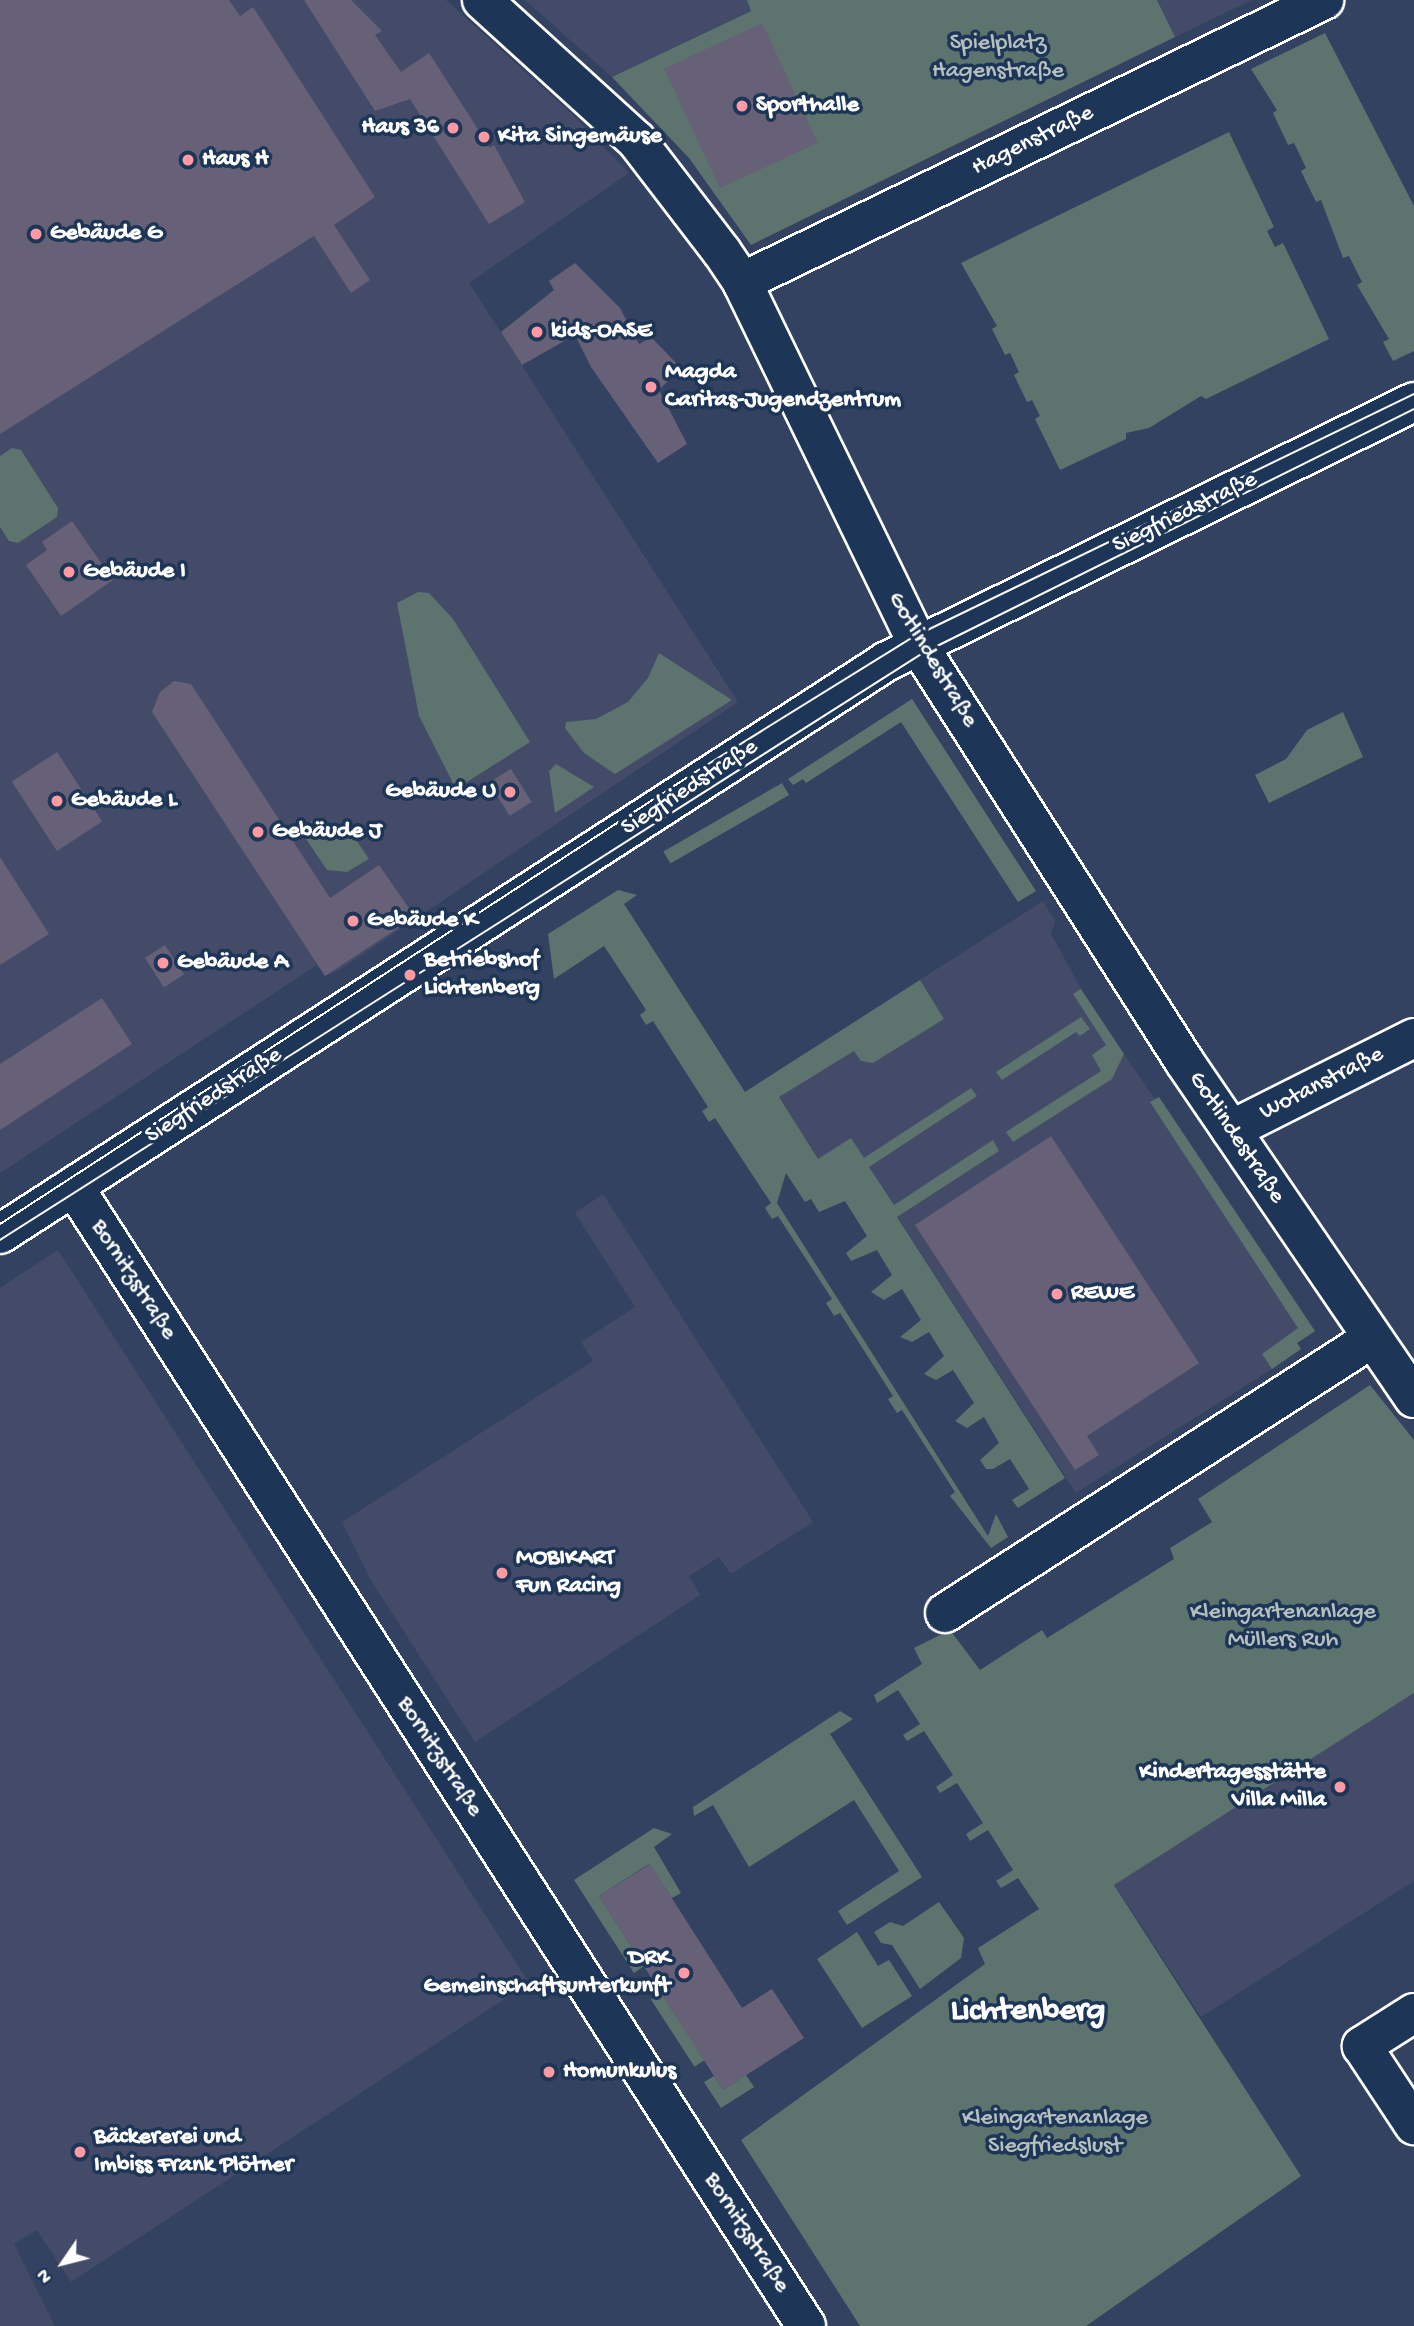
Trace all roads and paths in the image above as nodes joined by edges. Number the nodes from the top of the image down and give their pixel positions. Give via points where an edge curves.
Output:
1 (482, 0) edge
2 (1324, 0) edge
3 (742, 282) junction
4 (1414, 402) edge
5 (918, 645) junction
6 (1414, 1038) edge
7 (1231, 1130) junction
8 (74, 1187) junction
9 (0, 1234) edge
10 (1371, 1339) junction
11 (1414, 1398) edge
12 (945, 1613) dead end
13 (1414, 2013) edge
14 (1414, 2125) edge
15 (806, 2326) edge

1 - 3 street, Gotlindestraße via 636,140
2 - 3 street, Hagenstraße
3 - 5 street, Gotlindestraße
4 - 5 street, Siegfriedstraße
5 - 7 street, Gotlindestraße
5 - 8 street, Siegfriedstraße
6 - 7 street, Wotanstraße
7 - 10 street, Gotlindestraße
8 - 9 street, Siegfriedstraße
8 - 15 street, Bornitzstraße
10 - 11 street, Gotlindestraße
10 - 12 street
13 - 14 street via 1362,2046

